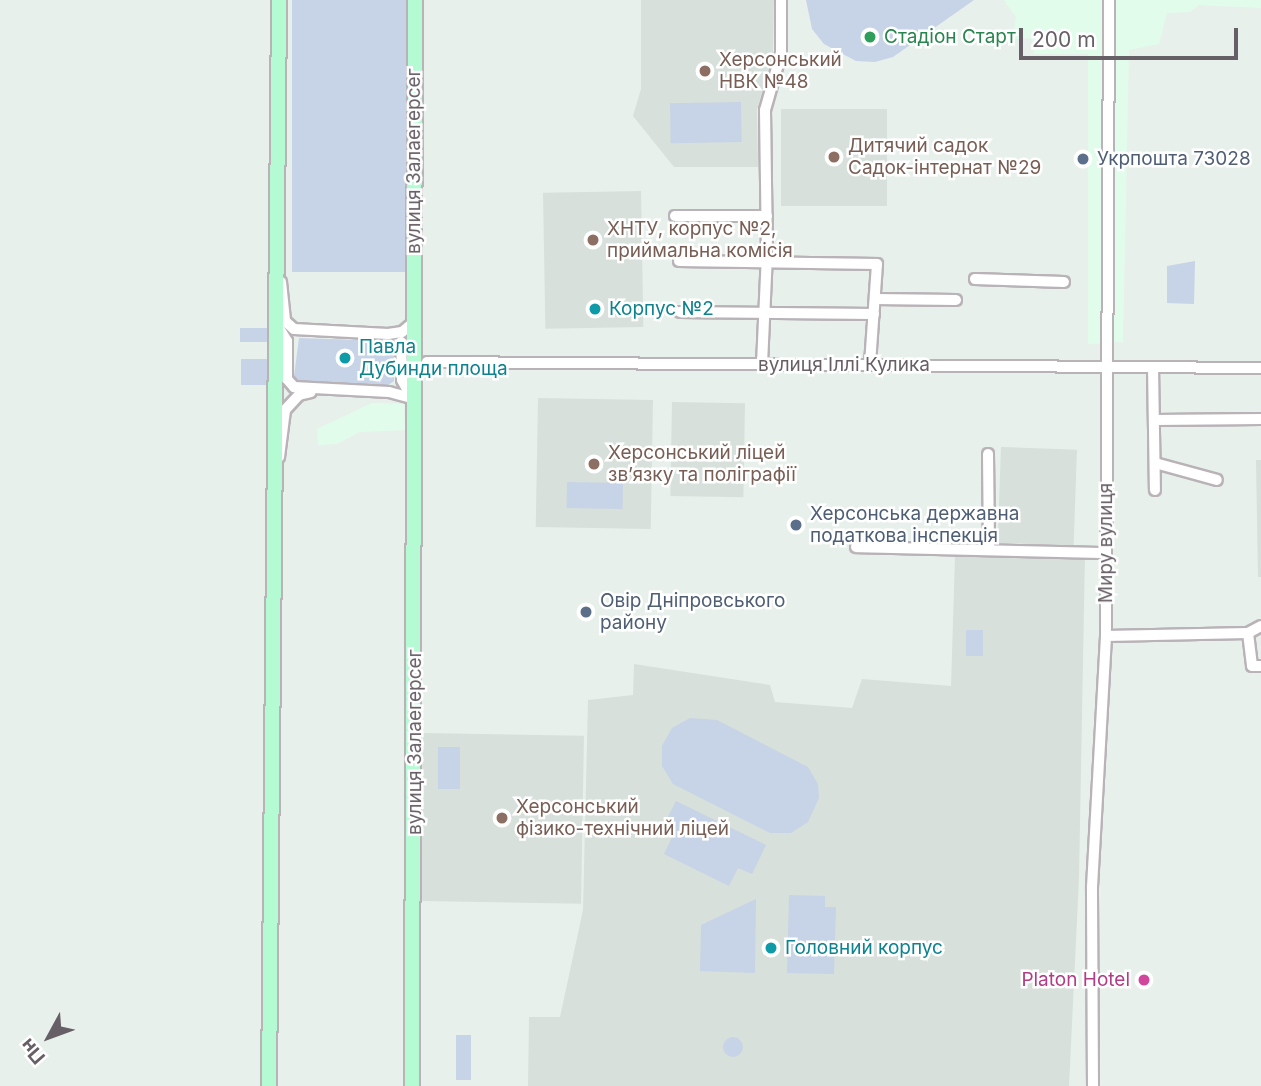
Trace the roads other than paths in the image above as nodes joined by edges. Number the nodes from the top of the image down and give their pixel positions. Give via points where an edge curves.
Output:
1 (279, 0) edge
2 (415, 0) edge
3 (781, 0) edge
4 (1109, 0) edge
5 (675, 216) dead end
6 (766, 216) junction
7 (679, 261) dead end
8 (767, 262) junction
9 (280, 279) junction
10 (975, 279) dead end
11 (1064, 282) dead end
12 (875, 299) junction
13 (956, 300) dead end
14 (680, 312) dead end
15 (764, 314) junction
16 (874, 314) junction
17 (414, 322) junction
18 (307, 332) junction
19 (388, 334) junction
20 (407, 346) junction
21 (282, 347) junction
22 (427, 362) junction
23 (762, 364) junction
24 (870, 365) junction
25 (1105, 367) junction
26 (1153, 367) junction
27 (1261, 368) edge
28 (407, 376) junction
29 (314, 391) junction
30 (389, 392) junction
31 (412, 398) junction
32 (1261, 419) edge
33 (1154, 420) junction
34 (988, 454) dead end
35 (277, 463) junction
36 (1154, 463) junction
37 (1217, 480) dead end
38 (1155, 490) dead end
39 (856, 547) dead end
40 (989, 550) junction
41 (1107, 553) junction
42 (1261, 626) edge
43 (1248, 633) junction
44 (1106, 636) junction
45 (1261, 666) edge
46 (269, 1086) edge
47 (412, 1086) edge
48 (1093, 1086) edge

1 - 9 main road
2 - 17 main road, вулиця Залаегерсег
3 - 6 street via 781,54 765,110
4 - 25 street, Миру вулиця
5 - 6 street
6 - 8 street
7 - 8 street
8 - 12 street via 877,264
8 - 15 street
9 - 18 street via 285,321
9 - 21 main road via 277,325
10 - 11 street
12 - 13 street
12 - 16 street
14 - 15 street
15 - 16 street
15 - 23 street
16 - 24 street
17 - 19 street via 402,332
17 - 20 main road, вулиця Залаегерсег
18 - 19 street
18 - 21 street
19 - 20 street
20 - 22 street
20 - 28 main road, вулиця Залаегерсег
21 - 29 street via 287,379 294,387
21 - 35 main road
22 - 23 street, вулиця Іллі Кулика
22 - 28 street
23 - 24 street, вулиця Іллі Кулика
24 - 25 street, вулиця Іллі Кулика
25 - 26 street, вулиця Іллі Кулика
25 - 41 street, Миру вулиця
26 - 27 street, вулиця Іллі Кулика
26 - 33 street
28 - 30 street
28 - 31 main road, вулиця Залаегерсег
29 - 30 street
29 - 35 street via 299,395 285,410
30 - 31 street
31 - 47 main road, вулиця Залаегерсег
32 - 33 street
33 - 36 street
34 - 40 street
35 - 46 main road
36 - 37 street
36 - 38 street
39 - 40 street
40 - 41 street
41 - 44 street, Миру вулиця
42 - 43 street
43 - 44 street
43 - 45 street via 1252,666
44 - 48 street, Миру вулиця via 1092,887

